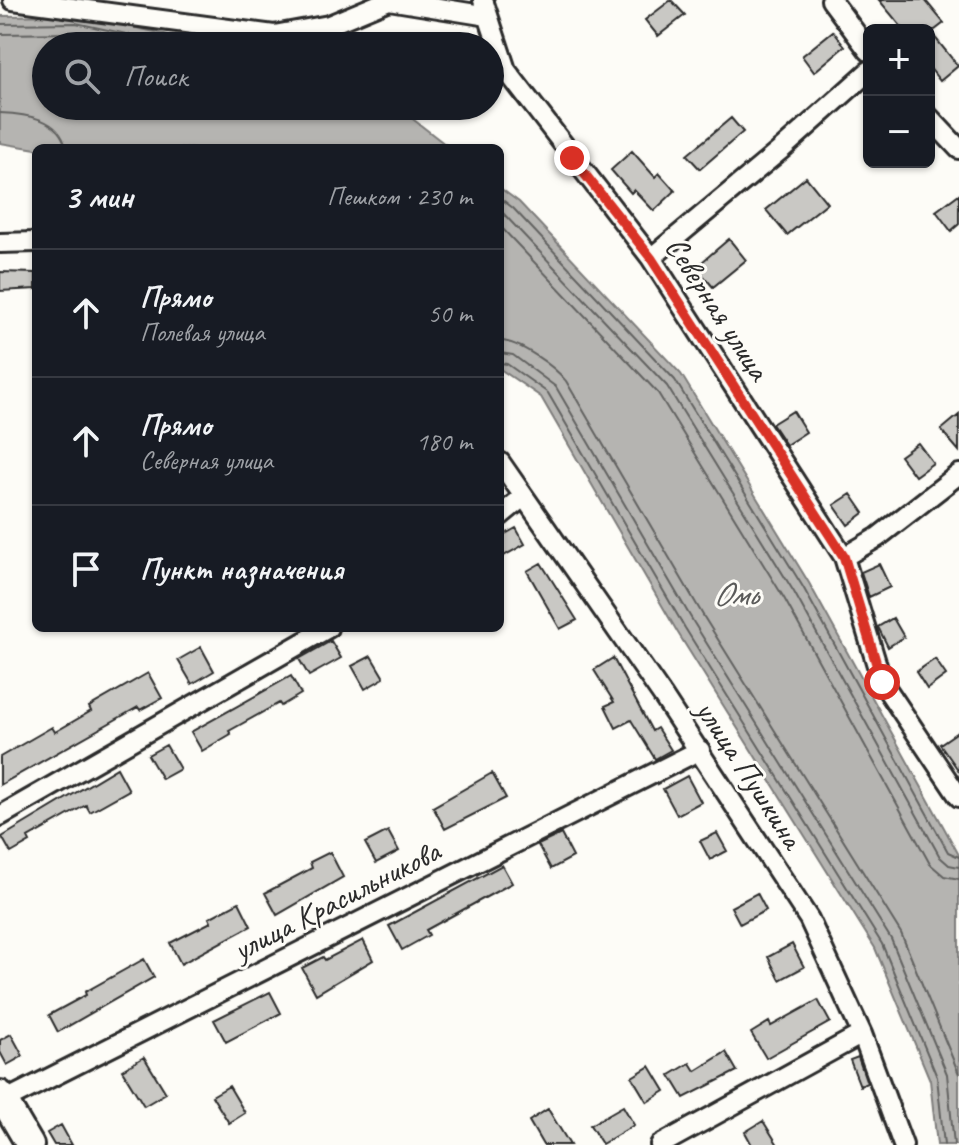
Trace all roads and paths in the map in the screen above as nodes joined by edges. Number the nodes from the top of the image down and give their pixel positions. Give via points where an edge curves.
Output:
1 (13, 0) edge
2 (831, 0) edge
3 (485, 8) edge
4 (252, 32) edge
5 (290, 32) edge
6 (493, 32) edge
7 (863, 43) edge
8 (504, 64) edge
9 (863, 76) edge
10 (935, 123) edge
11 (959, 149) edge
12 (32, 242) edge
13 (0, 243) edge
14 (651, 258) junction
15 (504, 468) edge
16 (959, 474) edge
17 (523, 497) junction
18 (504, 513) edge
19 (844, 557) junction
20 (321, 632) edge
21 (700, 750) junction
22 (959, 797) edge
23 (0, 816) edge
24 (862, 1034) junction
25 (1, 1099) edge
26 (30, 1145) edge
27 (660, 1145) edge
28 (903, 1145) edge

1 - 4 street, Северная улица
2 - 7 street
3 - 5 street, Северная улица via 389,0 329,25
3 - 6 street, Северная улица
8 - 14 street, Северная улица
9 - 14 street
10 - 11 street
12 - 13 street
14 - 19 street, Северная улица
15 - 17 street, улица Пушкина
16 - 19 street
17 - 18 street
17 - 21 street, улица Пушкина
19 - 22 street, Северная улица via 882,682
20 - 23 street
21 - 24 street, улица Пушкина via 809,919
21 - 25 street, улица Красильникова
24 - 27 street
24 - 28 street, улица Пушкина
25 - 26 street

